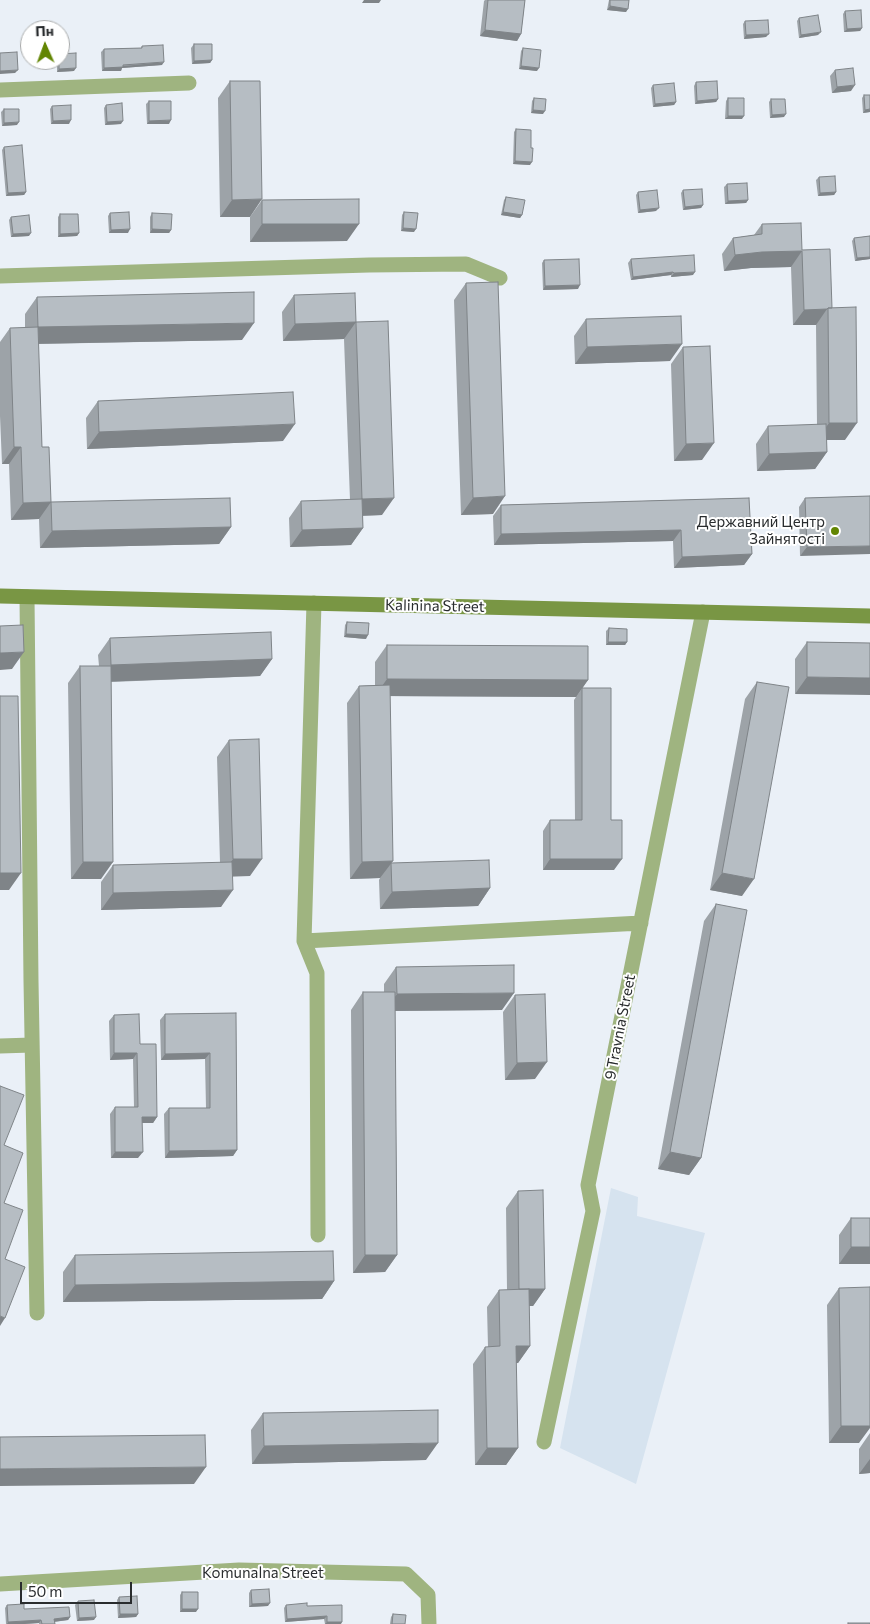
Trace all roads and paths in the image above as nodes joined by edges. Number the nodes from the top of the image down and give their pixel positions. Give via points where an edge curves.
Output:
1 (189, 83) dead end
2 (0, 90) edge
3 (0, 276) edge
4 (500, 278) dead end
5 (0, 596) edge
6 (27, 597) junction
7 (314, 603) junction
8 (704, 612) junction
9 (870, 616) edge
10 (641, 923) junction
11 (304, 941) junction
12 (0, 1046) edge
13 (32, 1046) junction
14 (318, 1235) dead end
15 (37, 1313) dead end
16 (544, 1442) dead end
17 (0, 1584) edge
18 (429, 1624) edge

1 - 2 street
3 - 4 street via 466,264
5 - 6 street, Kalinina Street
6 - 7 street, Kalinina Street
6 - 13 street
7 - 8 street, Kalinina Street
7 - 11 street
8 - 9 street, Kalinina Street
8 - 10 street, 9 Travnia Street
10 - 11 street
10 - 16 street, 9 Travnia Street via 588,1185 593,1211
11 - 14 street via 317,973
12 - 13 street
13 - 15 street
17 - 18 street, Komunalna Street via 239,1570 406,1574 428,1595

